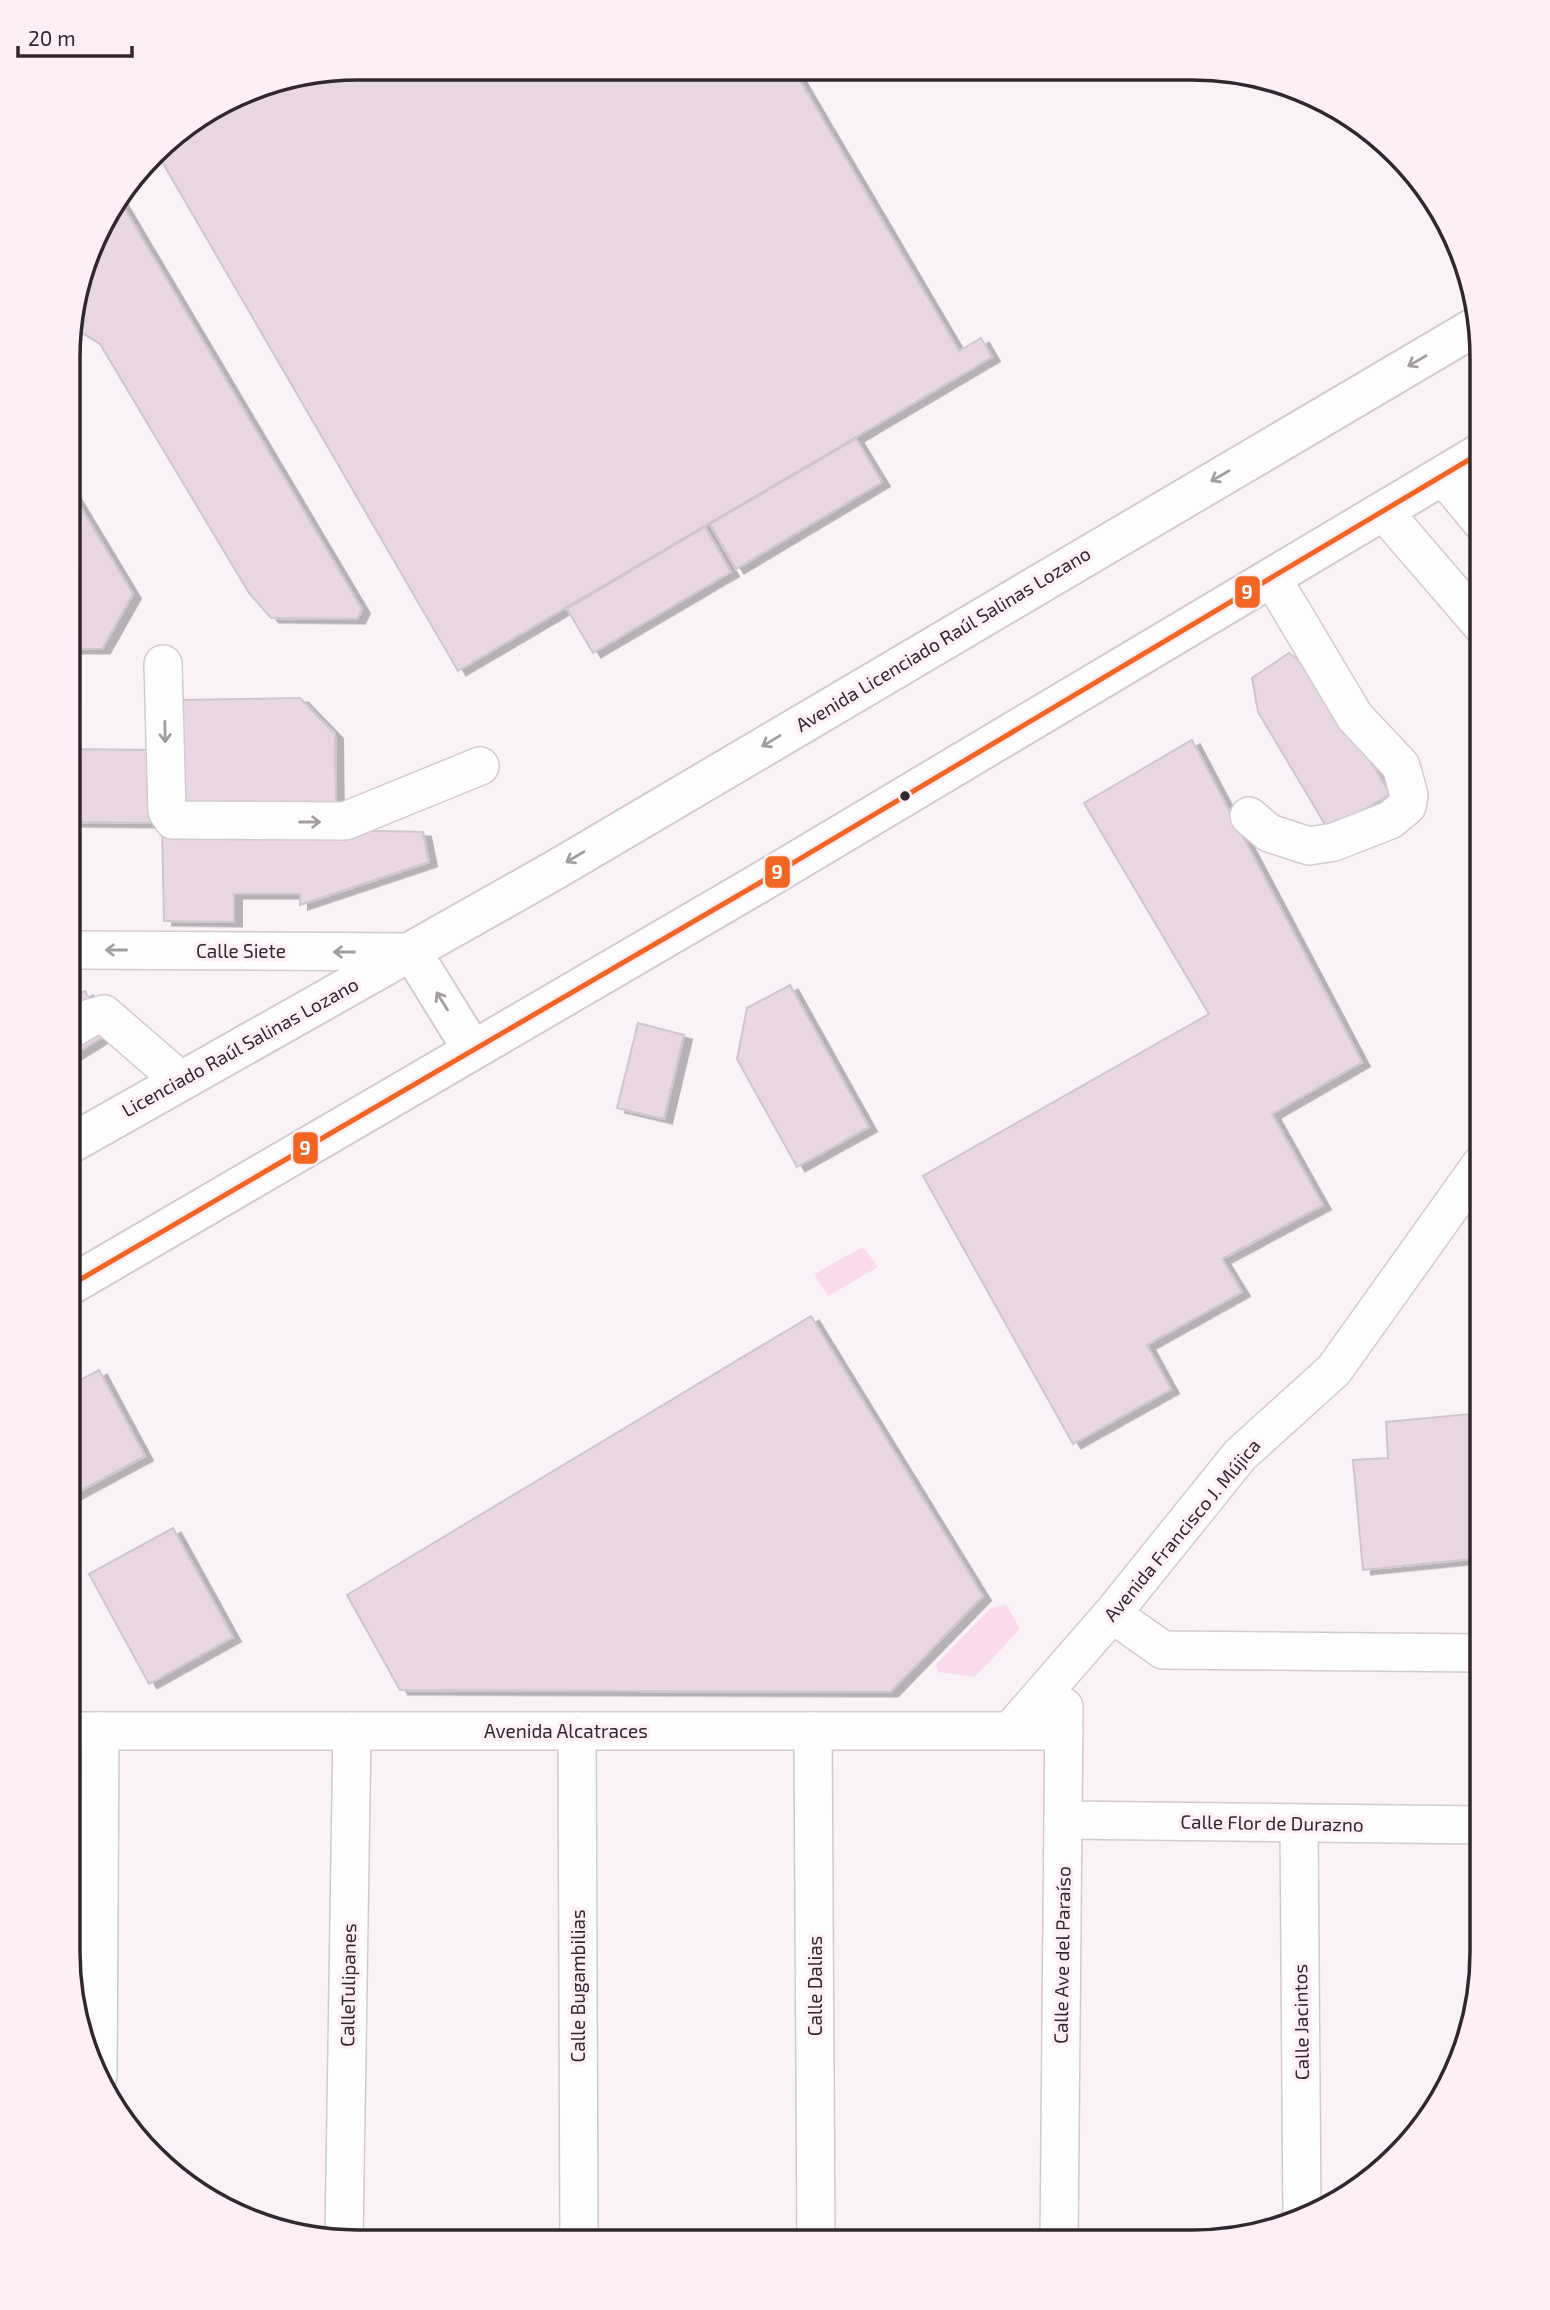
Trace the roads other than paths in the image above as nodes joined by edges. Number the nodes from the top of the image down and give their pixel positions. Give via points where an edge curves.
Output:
1 (1468, 331) edge
2 (1470, 459) edge
3 (1443, 476) junction
4 (1470, 509) edge
5 (1383, 511) junction
6 (1272, 578) junction
7 (1470, 612) edge
8 (163, 664) dead end
9 (480, 766) dead end
10 (1249, 816) dead end
11 (80, 950) edge
12 (412, 952) junction
13 (80, 1024) edge
14 (472, 1049) junction
15 (180, 1080) junction
16 (80, 1138) edge
17 (1470, 1179) edge
18 (80, 1280) edge
19 (1112, 1614) junction
20 (1470, 1653) edge
21 (1063, 1669) junction
22 (84, 1731) edge
23 (352, 1731) junction
24 (578, 1731) junction
25 (813, 1731) junction
26 (1010, 1731) junction
27 (1064, 1731) junction
28 (1063, 1820) junction
29 (1299, 1825) junction
30 (1470, 1825) edge
31 (97, 2045) edge
32 (1303, 2206) edge
33 (344, 2229) edge
34 (579, 2230) edge
35 (816, 2230) edge
36 (1059, 2230) edge

1 -> 12 main road, Avenida Licenciado Raúl Salinas Lozano
2 - 3 main road
3 - 4 street
3 - 5 main road
5 - 6 main road
5 - 7 street
6 - 10 street via 1355,717 1401,766 1409,795 1407,806 1390,820 1334,842 1309,846 1269,833
6 - 14 main road
8 -> 9 street via 167,810 173,820 345,821
12 -> 11 street, Calle Siete
14 -> 12 main road
12 - 15 main road, Licenciado Raúl Salinas Lozano
13 - 15 street via 104,1014
14 - 18 main road
15 - 16 main road, Licenciado Raúl Salinas Lozano
17 - 19 street, Avenida Francisco J. Mújica via 1334,1370 1240,1455
19 - 20 street via 1163,1650
19 - 21 street, Avenida Francisco J. Mújica
21 - 26 street, Avenida Francisco J. Mújica
21 - 27 street, Calle Ave del Paraíso
22 - 23 street, Avenida Alcatraces
22 - 31 street
23 - 24 street, Avenida Alcatraces
23 - 33 street, CalleTulipanes
24 - 25 street, Avenida Alcatraces
24 - 34 street, Calle Bugambilias
25 - 26 street, Avenida Alcatraces
25 - 35 street, Calle Dalias
26 - 27 street, Avenida Alcatraces
27 - 28 street, Calle Ave del Paraíso
28 - 29 street, Calle Flor de Durazno
28 - 36 street, Calle Ave del Paraíso
29 - 30 street, Calle Flor de Durazno
29 - 32 street, Calle Jacintos

